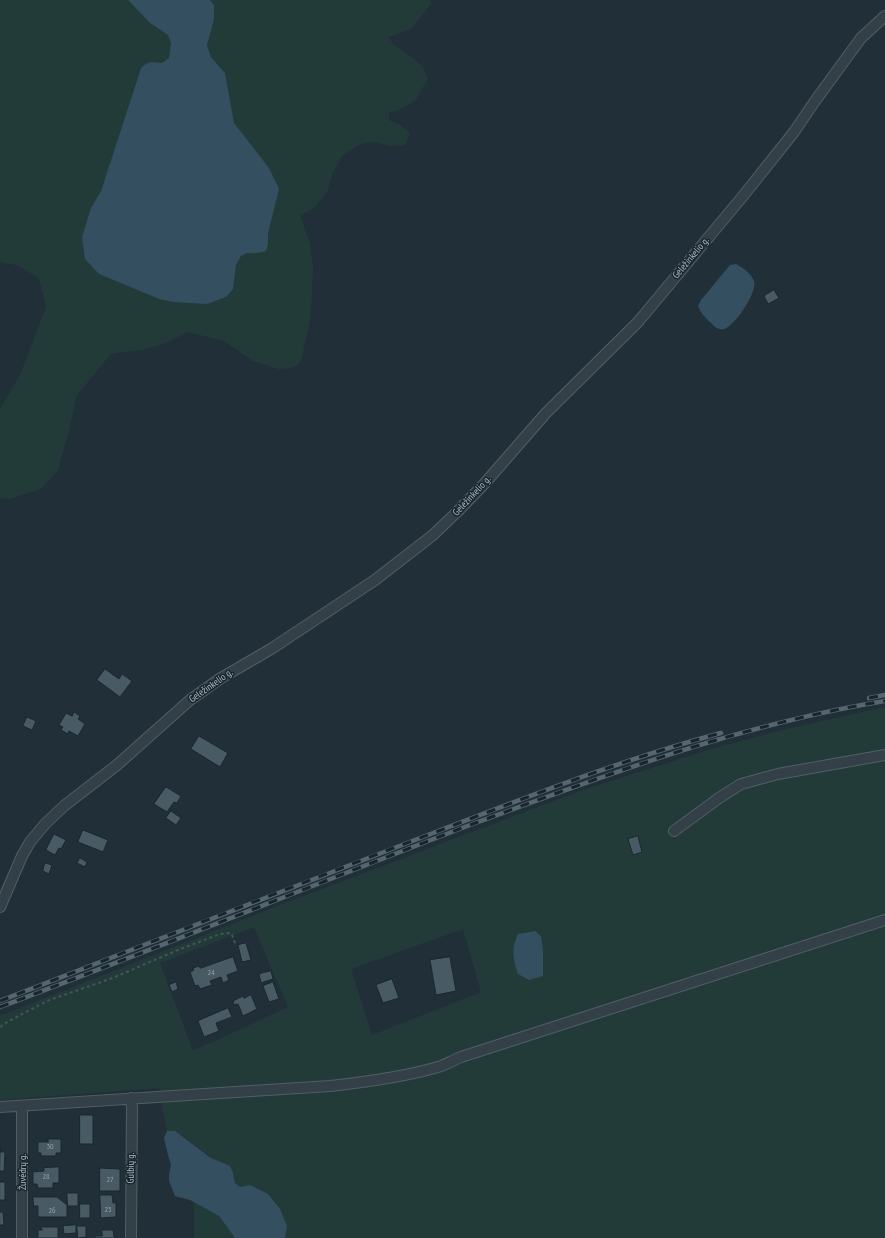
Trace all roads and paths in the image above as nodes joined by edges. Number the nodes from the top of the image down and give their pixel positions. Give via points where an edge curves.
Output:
1 (885, 16) edge
2 (885, 755) edge
3 (674, 831) dead end
4 (0, 907) edge
5 (885, 920) edge
6 (236, 946) dead end
7 (0, 1027) edge
8 (131, 1098) junction
9 (22, 1106) junction
10 (0, 1107) edge
11 (22, 1238) edge
12 (130, 1238) edge

1 - 4 street, Geležinkelio g. via 861,38 794,132 638,322 546,413 458,511 433,535 375,580 190,700 116,765 64,806 30,842
2 - 3 street via 778,774 741,784
5 - 8 street via 461,1057 439,1067 367,1082
6 - 7 path via 230,933 220,934 115,977 47,1001
8 - 9 street
8 - 12 street, Gulbių g.
9 - 10 street
9 - 11 street, Žuvėdrų g.

